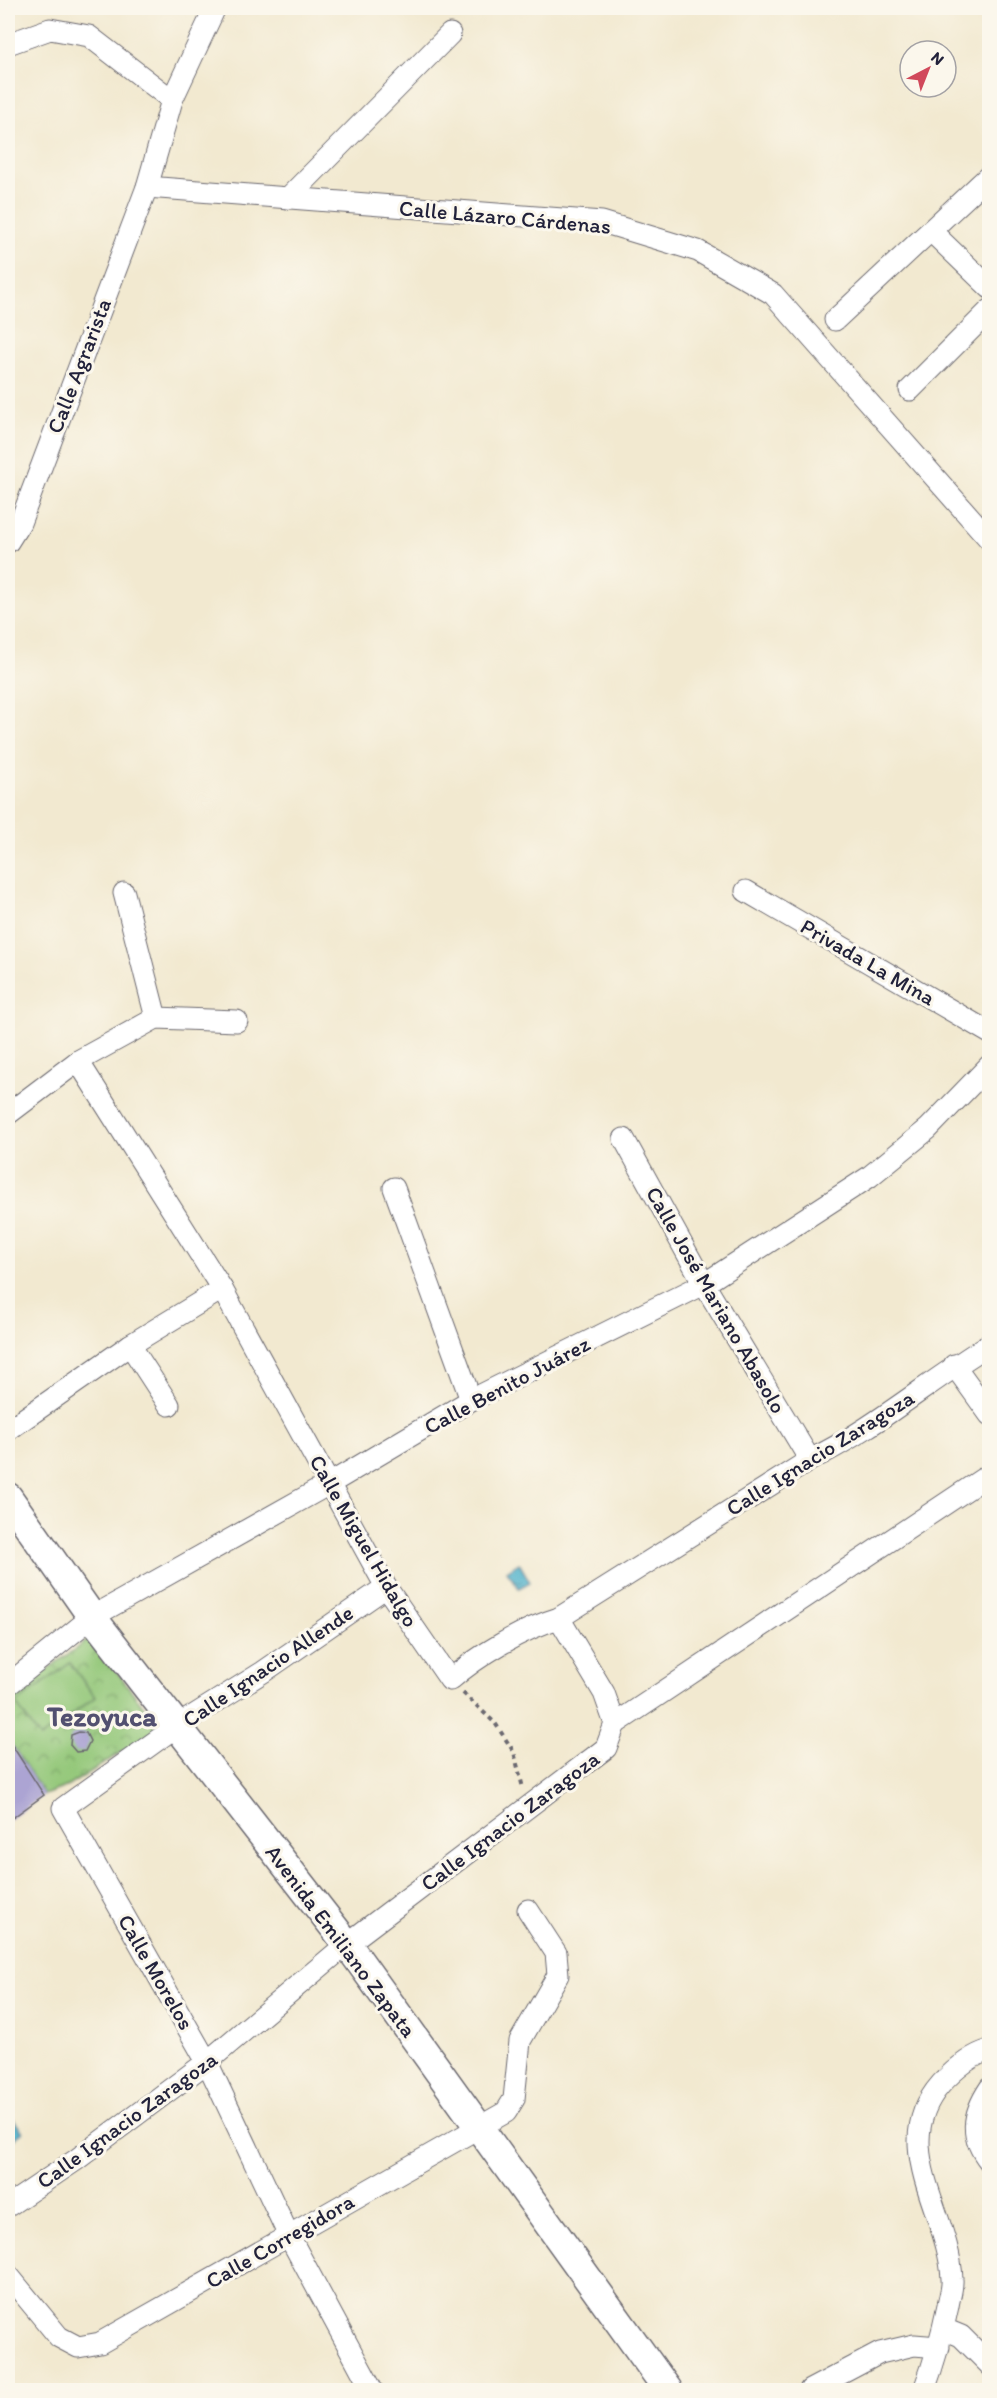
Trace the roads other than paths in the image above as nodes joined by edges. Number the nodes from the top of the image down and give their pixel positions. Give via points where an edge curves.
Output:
1 (215, 8) edge
2 (450, 34) dead end
3 (8, 44) edge
4 (172, 100) junction
5 (990, 175) edge
6 (147, 187) junction
7 (288, 198) junction
8 (931, 231) junction
9 (990, 288) edge
10 (990, 310) edge
11 (836, 320) dead end
12 (910, 390) dead end
13 (990, 540) edge
14 (8, 542) edge
15 (746, 891) dead end
16 (124, 893) dead end
17 (156, 1018) junction
18 (237, 1021) dead end
19 (990, 1033) edge
20 (78, 1061) junction
21 (990, 1065) edge
22 (8, 1114) edge
23 (624, 1139) dead end
24 (394, 1188) dead end
25 (704, 1284) junction
26 (222, 1289) junction
27 (990, 1344) edge
28 (130, 1345) junction
29 (954, 1365) junction
30 (471, 1400) junction
31 (169, 1405) dead end
32 (990, 1415) edge
33 (8, 1430) edge
34 (810, 1460) junction
35 (990, 1474) edge
36 (329, 1484) junction
37 (8, 1497) edge
38 (386, 1587) junction
39 (92, 1617) junction
40 (559, 1618) junction
41 (8, 1685) edge
42 (615, 1724) junction
43 (177, 1726) junction
44 (63, 1808) joint
45 (528, 1910) dead end
46 (347, 1944) junction
47 (987, 2056) edge
48 (207, 2062) junction
49 (990, 2088) edge
50 (478, 2127) junction
51 (990, 2162) edge
52 (8, 2206) edge
53 (289, 2236) junction
54 (8, 2275) edge
55 (941, 2338) junction
56 (990, 2365) edge
57 (372, 2391) edge
58 (668, 2391) edge
59 (810, 2391) edge
60 (924, 2391) edge

1 - 4 street, Calle Agrarista
2 - 7 street
3 - 4 street via 50,29 89,36
4 - 6 street, Calle Agrarista
5 - 8 street
6 - 7 street, Calle Lázaro Cárdenas
6 - 14 street, Calle Agrarista via 20,523
7 - 13 street, Calle Lázaro Cárdenas via 602,222 698,251 773,294
8 - 9 street
8 - 11 street
10 - 12 street
15 - 19 street, Privada La Mina
16 - 17 street
17 - 18 street
17 - 20 street
20 - 22 street
20 - 26 street, Calle Miguel Hidalgo
21 - 25 street, Calle Benito Juárez via 928,1129 869,1177
23 - 25 street, Calle José Mariano Abasolo
24 - 30 street
25 - 30 street, Calle Benito Juárez
25 - 34 street, Calle José Mariano Abasolo
26 - 28 street
26 - 36 street, Calle Miguel Hidalgo
27 - 29 street, Calle Ignacio Zaragoza
28 - 31 street
28 - 33 street
29 - 32 street
29 - 34 street, Calle Ignacio Zaragoza via 835,1448
30 - 36 street, Calle Benito Juárez
34 - 40 street, Calle Ignacio Zaragoza
35 - 42 street
36 - 38 street, Calle Miguel Hidalgo
36 - 39 street, Calle Benito Juárez
37 - 39 street, Avenida Emiliano Zapata
38 - 40 street, Calle Miguel Hidalgo via 450,1680 488,1653 540,1624
38 - 43 street, Calle Ignacio Allende
39 - 41 street, Calle Benito Juárez
39 - 43 street, Avenida Emiliano Zapata
40 - 42 street via 604,1693
42 - 46 street, Calle Ignacio Zaragoza via 606,1748
43 - 44 street, Calle Ignacio Allende
43 - 46 street, Avenida Emiliano Zapata
44 - 48 street, Calle Morelos
45 - 50 street, Calle Corregidora via 556,1953 558,1975 520,2041 514,2099 506,2112
46 - 48 street, Calle Ignacio Zaragoza
46 - 50 street, Avenida Emiliano Zapata
47 - 55 street via 952,2072 928,2098 918,2126 919,2157 947,2247 953,2281
48 - 52 street, Calle Ignacio Zaragoza
48 - 53 street, Calle Morelos
49 - 51 street via 978,2106 975,2135
50 - 53 street, Calle Corregidora
50 - 58 street, Avenida Emiliano Zapata
53 - 54 street, Calle Corregidora via 100,2343 78,2347 59,2337
53 - 57 street, Calle Morelos
55 - 56 street via 961,2336
55 - 59 street via 880,2353
55 - 60 street

